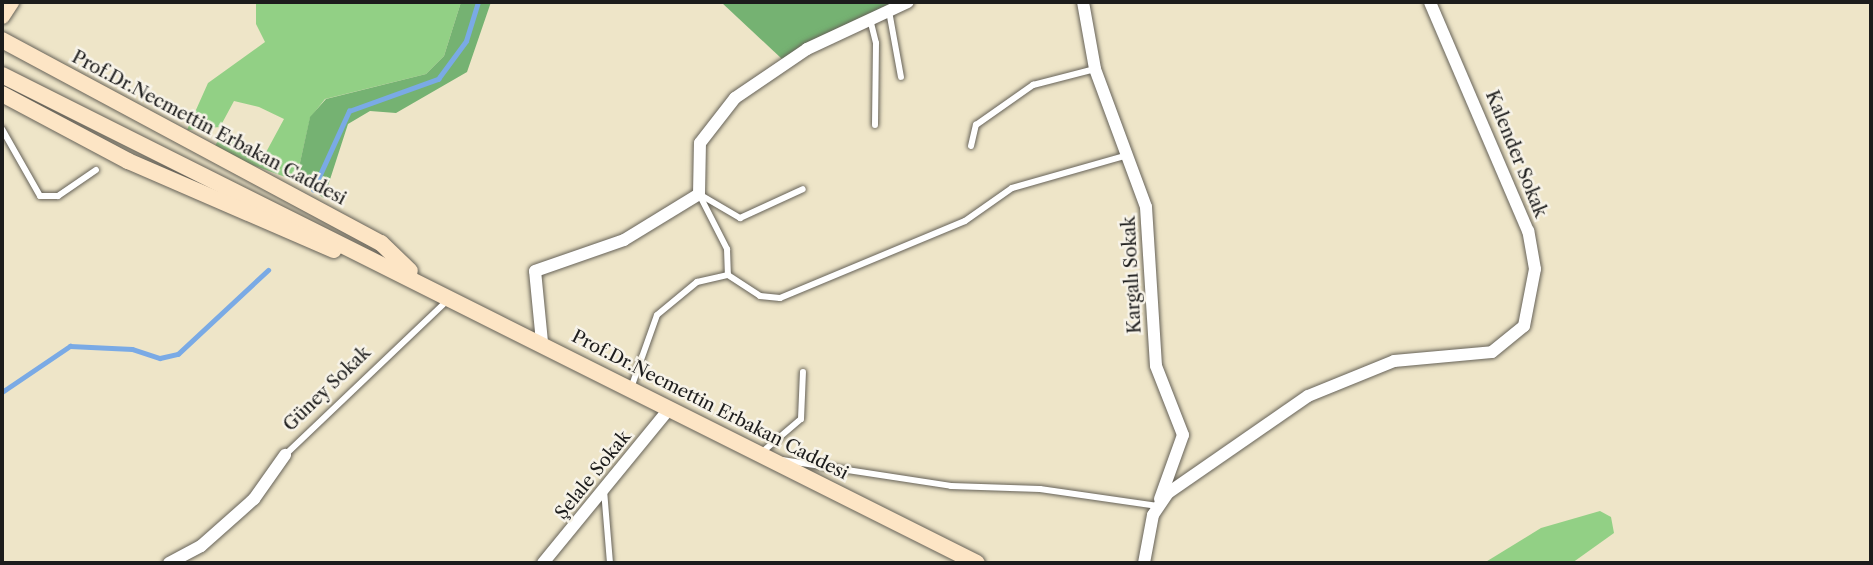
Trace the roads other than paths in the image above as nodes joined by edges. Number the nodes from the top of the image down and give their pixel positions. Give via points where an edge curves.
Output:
1 (11, 2) edge
2 (908, 2) edge
3 (1083, 2) edge
4 (1430, 2) edge
5 (889, 9) junction
6 (2, 16) edge
7 (869, 17) junction
8 (2, 40) edge
9 (1096, 69) junction
10 (2, 75) edge
11 (901, 77) dead end
12 (2, 94) edge
13 (875, 125) dead end
14 (2, 128) edge
15 (971, 146) dead end
16 (1129, 155) junction
17 (96, 170) dead end
18 (803, 189) dead end
19 (699, 194) junction
20 (728, 275) junction
21 (424, 284) junction
22 (450, 297) junction
23 (542, 342) junction
24 (803, 372) dead end
25 (631, 388) junction
26 (670, 408) junction
27 (285, 455) joint
28 (767, 457) junction
29 (604, 490) junction
30 (1158, 506) junction
31 (169, 563) edge
32 (543, 563) edge
33 (610, 563) edge
34 (977, 563) edge
35 (1144, 563) edge

1 - 6 main road
2 - 5 street
3 - 9 street, Kargalı Sokak
4 - 30 street, Kalender Sokak via 1528,230 1535,269 1524,326 1492,352 1394,361 1331,383 1193,471
5 - 7 street
5 - 11 lane
7 - 13 lane via 876,43
7 - 19 street via 735,99 700,144
8 - 21 main road, Prof.Dr.Necmettin Erbakan Caddesi via 381,243
9 - 15 lane via 1033,85 976,125
9 - 16 street, Kargalı Sokak
10 - 21 main road, Prof.Dr.Necmettin Erbakan Caddesi
12 - 21 main road, Prof.Dr.Necmettin Erbakan Caddesi via 128,161
14 - 17 lane via 40,196 58,196
16 - 20 lane via 1006,191 965,221 779,298 760,296
16 - 30 street, Kargalı Sokak via 1146,207 1156,366 1183,435
18 - 19 lane via 740,218
19 - 20 lane via 727,248
19 - 23 street via 624,240 535,271
20 - 25 lane via 697,282 663,306
21 - 22 main road, Prof.Dr.Necmettin Erbakan Caddesi
22 - 23 main road, Prof.Dr.Necmettin Erbakan Caddesi
22 - 27 lane, Güney Sokak
23 - 25 main road, Prof.Dr.Necmettin Erbakan Caddesi
24 - 28 lane via 801,419
25 - 26 main road, Prof.Dr.Necmettin Erbakan Caddesi
26 - 28 main road, Prof.Dr.Necmettin Erbakan Caddesi
26 - 29 street, Şelale Sokak
27 - 31 street, Güney Sokak via 254,499 201,546
28 - 30 lane
28 - 34 main road, Prof.Dr.Necmettin Erbakan Caddesi
29 - 32 street, Şelale Sokak
29 - 33 lane
30 - 35 street, Kargalı Sokak

